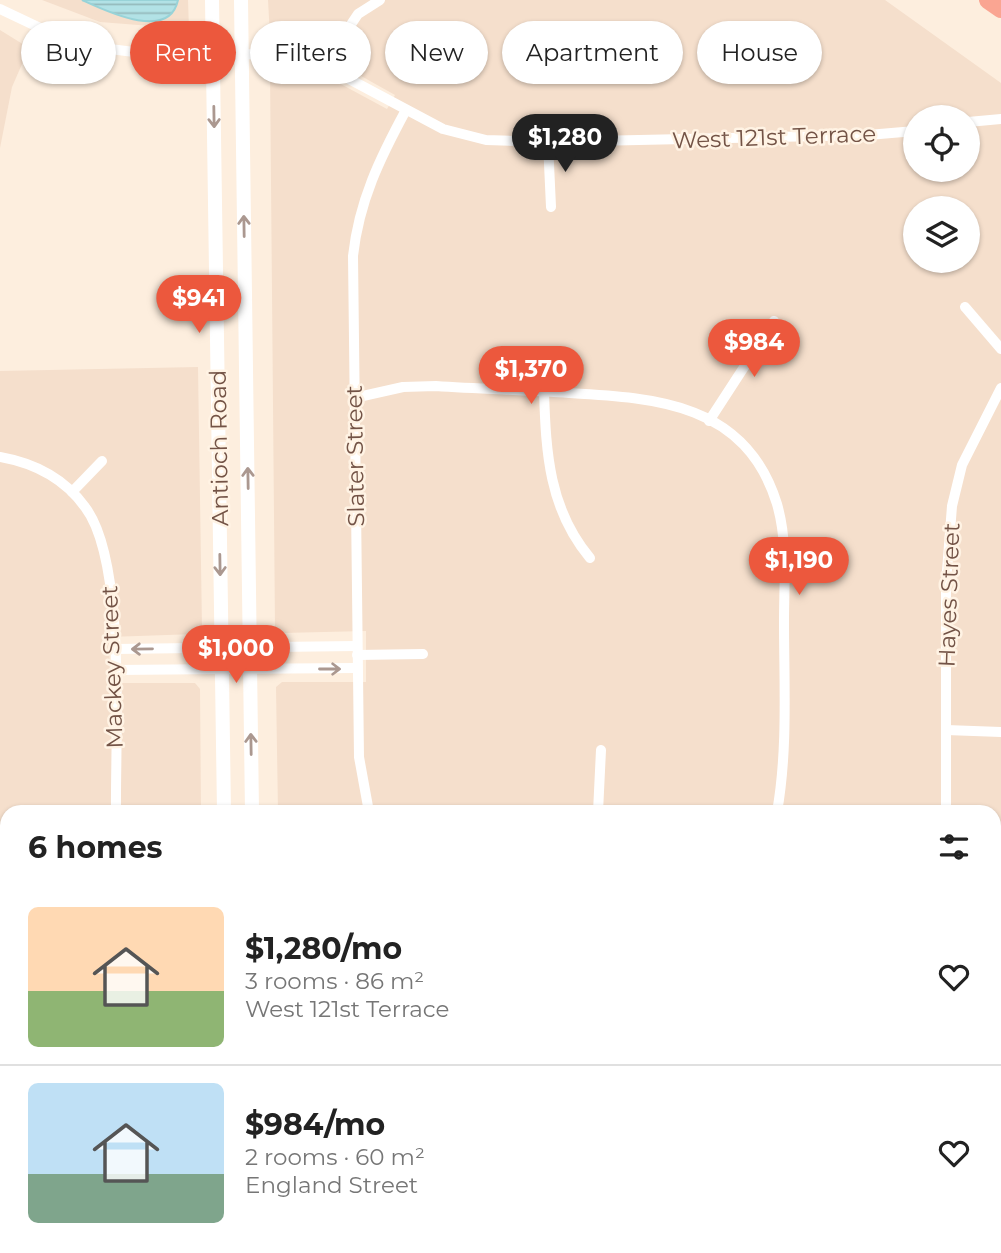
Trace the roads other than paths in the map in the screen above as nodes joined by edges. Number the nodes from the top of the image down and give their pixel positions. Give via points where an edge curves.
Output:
1 (212, 0) edge
2 (241, 0) edge
3 (380, 0) edge
4 (988, 0) edge
5 (0, 9) edge
6 (1001, 9) edge
7 (212, 21) edge
8 (353, 21) edge
9 (130, 53) edge
10 (236, 55) edge
11 (242, 55) junction
12 (250, 55) edge
13 (213, 84) edge
14 (359, 84) edge
15 (406, 110) junction
16 (1001, 119) edge
17 (980, 121) edge
18 (903, 132) edge
19 (548, 142) junction
20 (551, 208) dead end
21 (965, 307) dead end
22 (774, 320) dead end
23 (1001, 349) edge
24 (1001, 388) edge
25 (544, 392) junction
26 (354, 398) junction
27 (709, 421) junction
28 (0, 457) edge
29 (102, 461) dead end
30 (72, 492) junction
31 (590, 558) dead end
32 (222, 648) junction
33 (250, 648) junction
34 (114, 649) junction
35 (357, 651) junction
36 (423, 654) dead end
37 (357, 668) junction
38 (222, 669) junction
39 (250, 669) junction
40 (115, 670) junction
41 (946, 730) junction
42 (1001, 732) edge
43 (601, 750) dead end
44 (116, 805) edge
45 (223, 805) edge
46 (252, 805) edge
47 (368, 805) edge
48 (598, 805) edge
49 (778, 805) edge
50 (946, 805) edge

1 - 7 main road, Antioch Road
2 - 11 main road, Antioch Road
3 - 8 street
4 - 6 highway
5 - 9 street, West 121st Terrace via 57,36
10 - 11 street, West 121st Terrace
11 - 12 street, West 121st Terrace
33 -> 11 main road, Antioch Road
13 -> 32 main road, Antioch Road
14 - 15 street, West 121st Terrace
15 - 19 street, West 121st Terrace via 443,129 486,140
15 - 26 street, Slater Street via 379,159 356,223
16 - 17 street
18 - 19 street, West 121st Terrace
19 - 20 street
21 - 23 street
22 - 27 street
24 - 41 street, Hayes Street via 962,465 952,506 946,584
25 - 26 street via 402,387
25 - 27 street via 642,397 691,410
25 - 31 street via 554,491 566,525
26 - 35 street, Slater Street
27 - 49 street via 742,446 759,467 772,491 782,528 783,723
28 - 30 street, Mackey Street via 53,475
29 - 30 street
30 - 34 street, Mackey Street via 93,519 107,563
32 - 33 street
32 -> 34 street
32 - 38 main road, Antioch Road
33 - 35 street
33 - 39 main road, Antioch Road
34 - 40 street, Mackey Street
35 - 36 street
35 - 37 street, Slater Street
39 -> 37 street
37 - 47 street, Slater Street via 359,757
38 - 39 street
38 - 40 street
38 - 45 main road, Antioch Road
46 -> 39 main road, Antioch Road
40 - 44 street, Mackey Street
41 - 42 street
41 - 50 street, Hayes Street
43 - 48 street

